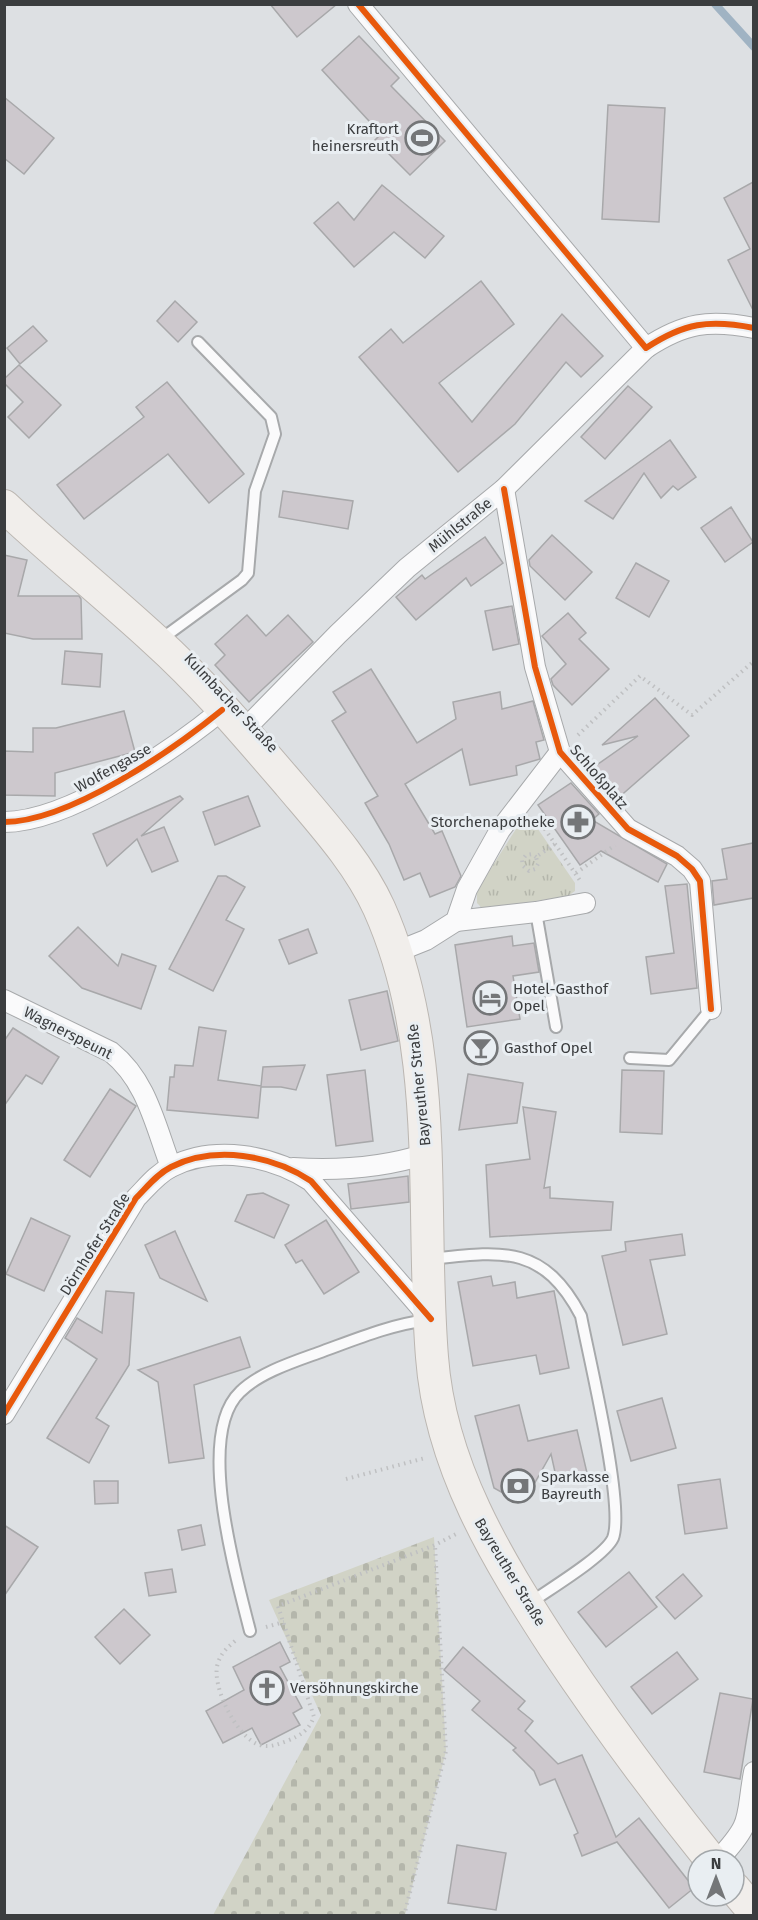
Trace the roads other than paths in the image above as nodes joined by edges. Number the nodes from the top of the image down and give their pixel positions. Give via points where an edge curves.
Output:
1 (358, 4) edge
2 (753, 328) edge
3 (198, 342) dead end
4 (646, 348) junction
5 (504, 489) junction
6 (4, 506) edge
7 (157, 642) junction
8 (232, 720) junction
9 (560, 752) junction
10 (4, 822) edge
11 (585, 903) road end
12 (536, 912) junction
13 (456, 921) junction
14 (396, 952) junction
15 (4, 1000) edge
16 (711, 1009) joint
17 (556, 1026) dead end
18 (630, 1058) dead end
19 (426, 1154) junction
20 (171, 1167) junction
21 (291, 1167) junction
22 (428, 1259) junction
23 (431, 1319) junction
24 (7, 1408) edge
25 (528, 1605) junction
26 (250, 1631) road end
27 (753, 1772) edge
28 (702, 1848) edge
29 (729, 1848) edge

1 - 4 street
2 - 4 street, Mühlstraße via 703,323 672,331
3 - 7 lane via 271,417 275,434 255,491 248,573
4 - 5 street, Mühlstraße
5 - 8 street, Mühlstraße via 407,568 338,634
5 - 9 street, Schloßplatz via 535,667
6 - 7 main road, Kulmbacher Straße
7 - 8 main road, Kulmbacher Straße
8 - 10 street, Wolfengasse via 48,815
8 - 14 main road, Kulmbacher Straße via 328,831 357,872 378,905
9 - 13 street, Schloßplatz via 500,830 467,889
9 - 16 street, Schloßplatz via 628,829 677,856 700,881
11 - 12 street
12 - 13 street
12 - 17 lane
13 - 14 street
14 - 19 main road, Bayreuther Straße via 421,1075
15 - 20 street, Wagnerspeunt via 111,1052 124,1063 146,1096
16 - 18 lane via 669,1060
19 - 21 street, Dörnhofer Straße via 348,1170
19 - 22 main road, Bayreuther Straße
20 - 21 street, Dörnhofer Straße via 218,1156 270,1160
20 - 24 street, Dörnhofer Straße via 136,1198
21 - 23 street, Dörnhofer Straße via 327,1197
22 - 23 main road, Bayreuther Straße
22 - 25 lane via 484,1253 517,1256 543,1268 568,1291 581,1316 613,1485 616,1521 612,1539 602,1551
23 - 25 main road, Bayreuther Straße via 439,1402 458,1471 478,1522
23 - 26 lane via 386,1328 305,1358 256,1380 227,1408 218,1454 225,1512
25 - 28 main road, Bayreuther Straße via 583,1690
27 - 29 street via 747,1823

